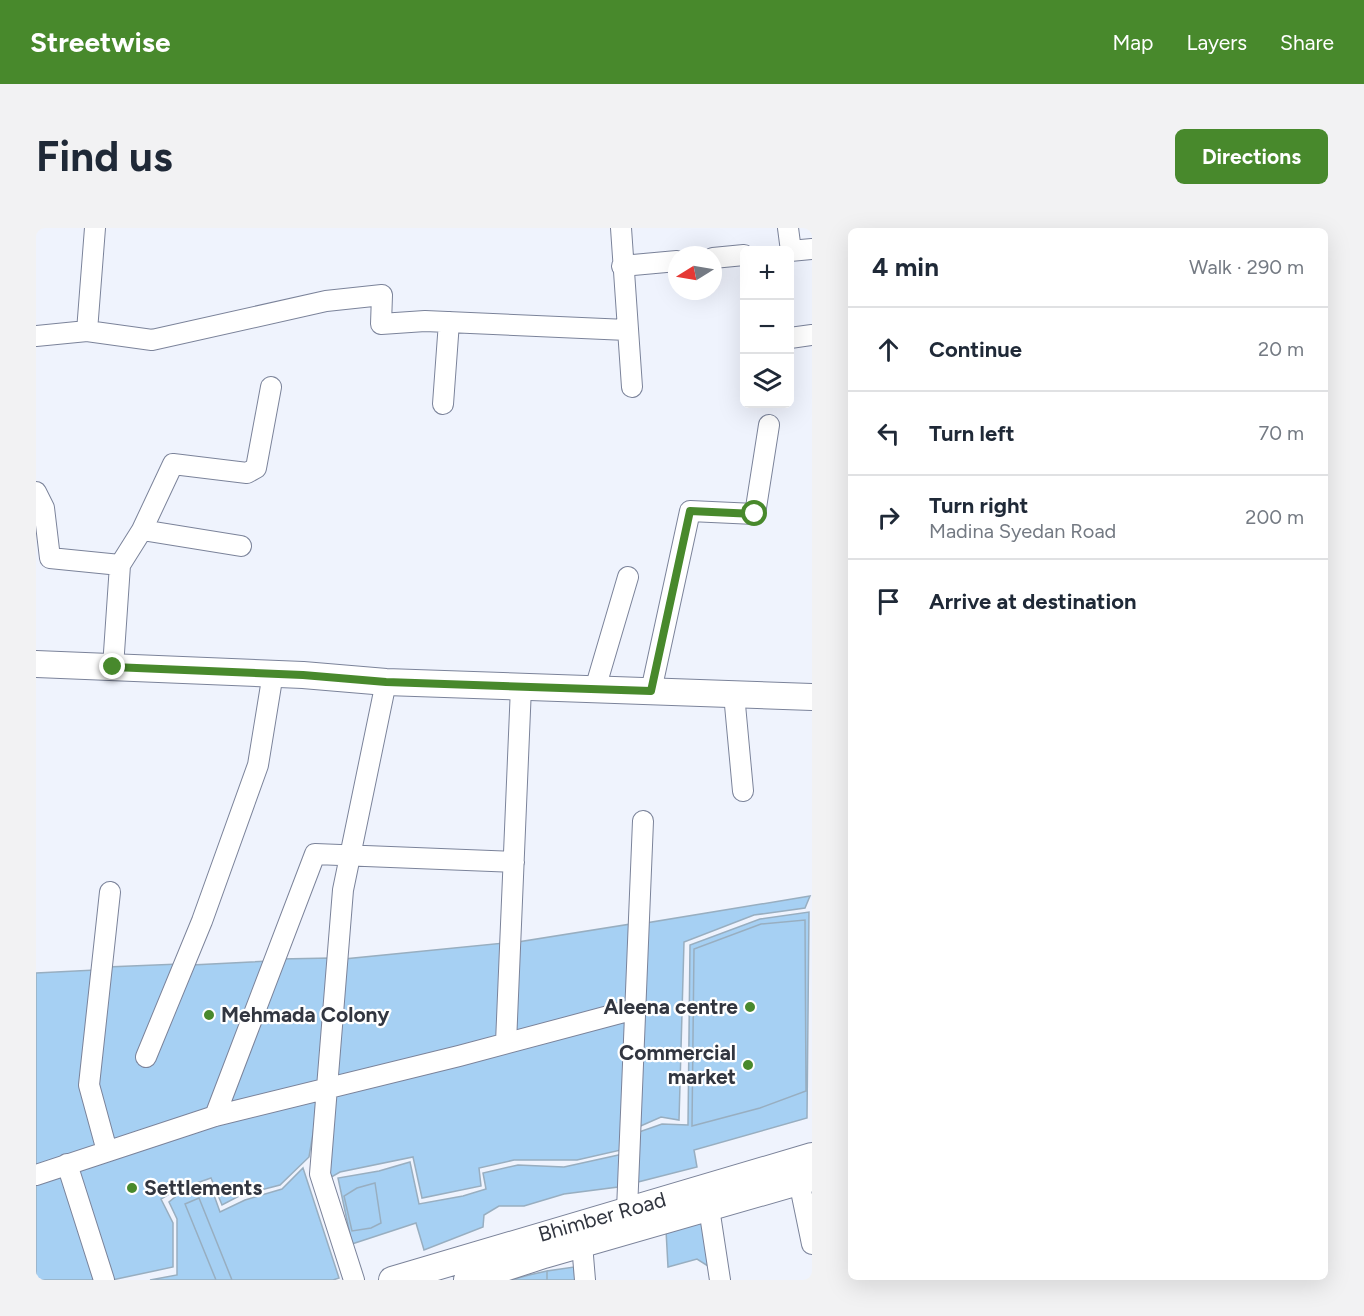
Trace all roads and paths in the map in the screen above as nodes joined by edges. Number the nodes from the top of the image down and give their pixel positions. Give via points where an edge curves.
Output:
1 (96, 228) edge
2 (621, 228) edge
3 (788, 228) edge
4 (790, 246) edge
5 (812, 249) edge
6 (794, 251) edge
7 (740, 255) edge
8 (722, 257) edge
9 (668, 262) edge
10 (622, 266) junction
11 (449, 322) junction
12 (627, 330) junction
13 (87, 331) junction
14 (812, 335) edge
15 (36, 336) edge
16 (794, 337) edge
17 (271, 387) dead end
18 (632, 387) dead end
19 (443, 404) dead end
20 (769, 425) dead end
21 (36, 492) edge
22 (142, 530) junction
23 (241, 546) dead end
24 (120, 565) junction
25 (628, 578) dead end
26 (36, 664) edge
27 (113, 667) junction
28 (273, 673) junction
29 (386, 682) junction
30 (521, 687) junction
31 (595, 689) junction
32 (651, 691) junction
33 (734, 694) junction
34 (812, 697) edge
35 (743, 791) dead end
36 (643, 822) dead end
37 (350, 856) junction
38 (513, 862) junction
39 (110, 892) dead end
40 (635, 1009) junction
41 (506, 1043) junction
42 (146, 1057) dead end
43 (326, 1088) junction
44 (215, 1116) junction
45 (107, 1151) junction
46 (812, 1156) edge
47 (67, 1164) junction
48 (36, 1175) edge
49 (806, 1180) edge
50 (709, 1208) junction
51 (627, 1210) junction
52 (582, 1244) junction
53 (812, 1245) edge
54 (104, 1280) edge
55 (354, 1280) edge
56 (392, 1280) edge
57 (467, 1280) edge
58 (585, 1280) edge
59 (720, 1280) edge

1 - 13 street
2 - 10 street
3 - 4 street
5 - 6 street
7 - 8 street
9 - 10 street
10 - 12 street
11 - 12 street
11 - 13 street via 381,324 382,295 327,301 152,340
11 - 19 street
12 - 18 street
13 - 15 street
14 - 16 street
17 - 22 street via 256,468 247,473 173,464
20 - 32 street via 755,514 690,511
21 - 24 street via 44,508 50,558
22 - 23 street
22 - 24 street
24 - 27 street
25 - 31 street
26 - 27 main road
27 - 28 main road
28 - 29 main road
28 - 42 street via 258,765 202,921
29 - 30 main road
29 - 37 street
30 - 31 main road
30 - 38 street
31 - 32 main road
32 - 33 main road
33 - 34 main road
33 - 35 street
36 - 40 street
37 - 38 street
37 - 43 street via 343,890
37 - 44 street via 315,854
38 - 41 street
39 - 45 street via 89,1085
40 - 41 street
40 - 51 street
41 - 43 street
43 - 44 street
43 - 55 street via 320,1174
44 - 45 street
45 - 47 street
46 - 51 main road, Bhimber Road
47 - 48 street
47 - 54 street
49 - 50 main road, Bhimber Road
49 - 53 street
50 - 52 main road, Bhimber Road
50 - 59 street
51 - 56 main road, Bhimber Road
52 - 57 main road, Bhimber Road
52 - 58 street

